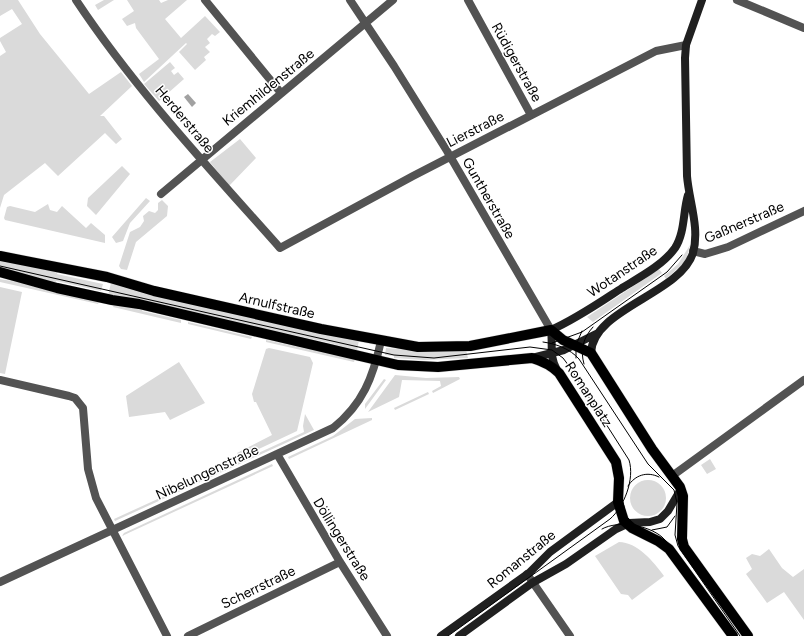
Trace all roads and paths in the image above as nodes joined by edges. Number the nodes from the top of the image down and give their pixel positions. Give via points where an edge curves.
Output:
1 (76, 0) edge
2 (205, 0) edge
3 (350, 0) edge
4 (393, 0) edge
5 (468, 0) edge
6 (702, 0) edge
7 (737, 0) edge
8 (366, 23) junction
9 (804, 28) edge
10 (686, 44) junction
11 (281, 93) junction
12 (531, 115) junction
13 (450, 157) junction
14 (200, 159) junction
15 (688, 192) junction
16 (161, 194) dead end
17 (804, 211) edge
18 (280, 248) joint
19 (693, 251) junction
20 (0, 256) edge
21 (0, 272) edge
22 (551, 330) junction
23 (597, 334) junction
24 (381, 341) junction
25 (576, 345) junction
26 (591, 353) junction
27 (551, 354) junction
28 (532, 358) junction
29 (377, 361) junction
30 (559, 373) junction
31 (0, 380) edge
32 (804, 380) edge
33 (277, 454) junction
34 (672, 476) junction
35 (681, 489) junction
36 (618, 502) junction
37 (626, 523) junction
38 (112, 530) junction
39 (340, 562) junction
40 (527, 574) junction
41 (0, 582) edge
42 (532, 583) junction
43 (167, 636) edge
44 (188, 636) edge
45 (387, 636) edge
46 (441, 636) edge
47 (459, 636) edge
48 (570, 636) edge
49 (733, 636) edge
50 (748, 636) edge

1 - 14 street, Herderstraße via 100,36
2 - 11 street
3 - 8 street, Guntherstraße
4 - 8 street, Kriemhildenstraße
5 - 12 street, Rüdigerstraße
6 - 10 main road, Wotanstraße
7 - 9 street
8 - 11 street, Kriemhildenstraße
8 - 13 street, Guntherstraße
10 - 12 street, Lierstraße via 656,51
10 - 15 main road, Wotanstraße
11 - 14 street, Kriemhildenstraße
12 - 13 street, Lierstraße
13 - 18 street, Lierstraße
13 - 22 street, Guntherstraße
14 - 16 street, Kriemhildenstraße
14 - 18 street, Herderstraße
15 - 19 main road, Wotanstraße via 695,229
15 - 22 main road, Wotanstraße via 680,238 670,254 642,276
17 - 19 street, Gaßnerstraße via 728,246 705,254
19 - 23 main road, Wotanstraße via 691,259 681,272 609,322
20 - 24 main road, Arnulfstraße via 107,277 154,292
21 - 29 main road via 57,288 139,304
22 - 24 main road, Arnulfstraße via 452,348 418,347
22 - 25 main road, Romanplatz via 563,340
22 - 27 main road, Romanplatz
23 - 25 main road, Wotanstraße
23 - 26 main road, Wotanstraße via 593,340
24 - 29 street, Nibelungenstraße
25 - 26 main road, Romanplatz
25 - 27 main road
26 - 34 main road, Romanplatz
27 - 28 main road
27 - 30 main road, Romanplatz
28 - 29 main road via 438,367
28 - 30 main road
29 - 33 street, Nibelungenstraße via 366,390 342,421 320,435
30 - 36 main road, Romanplatz via 616,462 619,478
31 - 38 street via 69,396 80,403 85,414 85,444 92,485
32 - 34 street
33 - 38 street, Nibelungenstraße
33 - 39 street, Döllingerstraße
34 - 35 main road, Romanplatz
35 - 37 main road via 660,519
35 - 50 main road, Romanplatz via 684,503 684,547
36 - 37 main road, Romanplatz
36 - 40 main road, Romanstraße via 550,552
37 - 42 main road, Romanstraße via 566,564
37 - 49 main road via 669,549
38 - 41 street, Nibelungenstraße
38 - 43 street
39 - 44 street, Scherrstraße
39 - 45 street, Döllingerstraße
40 - 42 street
40 - 46 main road, Romanstraße
42 - 47 main road, Romanstraße
42 - 48 street

